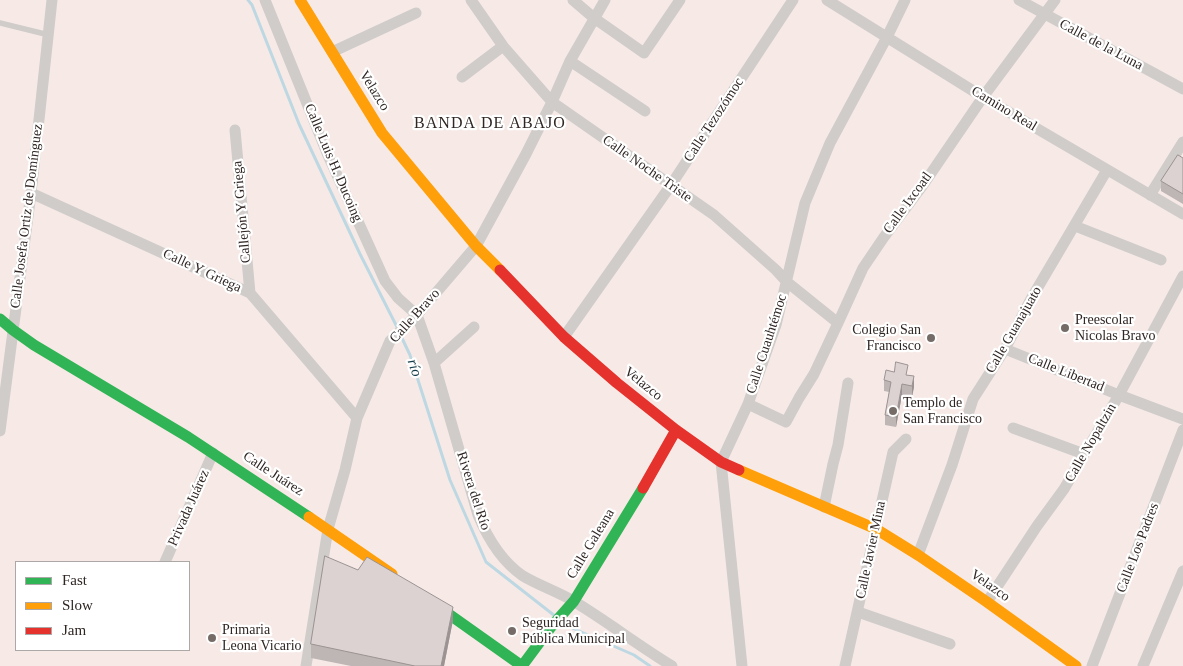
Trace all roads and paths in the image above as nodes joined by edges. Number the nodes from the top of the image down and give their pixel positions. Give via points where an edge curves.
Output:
1 (52, 0) edge
2 (265, 0) edge
3 (300, 0) edge
4 (471, 0) edge
5 (573, 0) edge
6 (605, 0) edge
7 (680, 0) edge
8 (793, 0) edge
9 (827, 0) edge
10 (905, 0) edge
11 (1019, 0) edge
12 (1055, 0) edge
13 (416, 13) dead end
14 (1044, 15) junction
15 (594, 18) junction
16 (0, 23) edge
17 (49, 35) junction
18 (887, 37) junction
19 (503, 46) junction
20 (332, 52) junction
21 (570, 61) junction
22 (462, 77) dead end
23 (1183, 89) edge
24 (983, 97) junction
25 (552, 102) junction
26 (645, 111) dead end
27 (234, 130) dead end
28 (1183, 142) edge
29 (1107, 170) junction
30 (671, 186) junction
31 (31, 193) junction
32 (1150, 195) junction
33 (1183, 214) edge
34 (1075, 226) junction
35 (476, 246) junction
36 (1161, 260) dead end
37 (1183, 276) edge
38 (787, 282) junction
39 (250, 294) junction
40 (416, 317) junction
41 (0, 319) edge
42 (838, 323) junction
43 (474, 327) dead end
44 (13, 331) junction
45 (564, 337) junction
46 (1005, 349) junction
47 (434, 363) junction
48 (848, 383) dead end
49 (1119, 395) junction
50 (748, 404) junction
51 (357, 418) junction
52 (1183, 419) edge
53 (1012, 428) dead end
54 (676, 430) junction
55 (1183, 430) edge
56 (0, 431) edge
57 (906, 439) dead end
58 (213, 453) junction
59 (1084, 454) junction
60 (721, 462) junction
61 (824, 507) junction
62 (328, 529) junction
63 (876, 529) junction
64 (918, 555) junction
65 (165, 561) edge
66 (1183, 571) edge
67 (401, 580) edge
68 (425, 597) edge
69 (987, 602) junction
70 (572, 604) junction
71 (858, 612) junction
72 (950, 644) dead end
73 (306, 666) edge
74 (522, 666) edge
75 (672, 666) edge
76 (742, 666) edge
77 (845, 666) edge
78 (1076, 666) edge
79 (1092, 666) edge
80 (1143, 666) edge

1 - 17 street, Calle Josefa Ortiz de Domínguez
2 - 40 street, Calle Luis H. Ducoing via 327,153 385,281
3 - 20 street, Velazco
4 - 19 street, Calle Noche Triste
5 - 15 street
6 - 15 street, Calle Bravo
7 - 15 street via 644,53
8 - 30 street, Calle Tezozómoc
9 - 18 street, Camino Real
10 - 18 street, Calle Cuauhtémoc
11 - 14 street, Calle de la Luna
12 - 14 street, Calle Ixcoatl
13 - 20 street
14 - 23 street, Calle de la Luna
14 - 24 street, Calle Ixcoatl
15 - 21 street, Calle Bravo
16 - 17 lane
17 - 31 street, Calle Josefa Ortiz de Domínguez
18 - 24 street, Camino Real
18 - 38 street, Calle Cuauhtémoc via 830,143 812,186
19 - 22 street
19 - 25 street, Calle Noche Triste
20 - 35 street, Velazco via 382,133
21 - 25 street, Calle Bravo
21 - 26 street
24 - 29 street, Camino Real
24 - 42 street, Calle Ixcoatl via 863,268
25 - 30 street, Calle Noche Triste
25 - 35 street, Calle Bravo
27 - 39 street, Callejón Y Griega
28 - 32 street
29 - 32 street, Camino Real
29 - 34 street, Calle Guanajuato
30 - 38 street, Calle Noche Triste via 714,215
30 - 45 street, Calle Tezozómoc
31 - 39 street, Calle Y Griega
31 - 44 street, Calle Josefa Ortiz de Domínguez
32 - 33 street, Camino Real
34 - 36 street
34 - 46 street, Calle Guanajuato
35 - 40 street, Calle Bravo
35 - 45 street, Velazco
37 - 49 street, Calle Nopaltzin
38 - 42 street, Calle Noche Triste
38 - 50 street, Calle Cuauhtémoc via 776,326
39 - 51 street, Calle Y Griega
40 - 47 street, Rivera del Río
40 - 51 street, Calle Bravo via 390,341
41 - 44 street, Calle Juárez
42 - 50 street, Calle Ixcoatl via 786,422
43 - 47 street
44 - 56 street, Calle Josefa Ortiz de Domínguez
44 - 58 street, Calle Juárez
45 - 54 street, Velazco
46 - 49 street, Calle Libertad
46 - 64 street, Calle Guanajuato via 973,399
47 - 70 street, Rivera del Río via 485,532 496,550 523,576
48 - 61 street
49 - 52 street, Calle Libertad
49 - 59 street, Calle Nopaltzin
50 - 60 street, Calle Cuauhtémoc
51 - 62 street, Calle Bravo
53 - 59 street
54 - 60 street, Velazco
54 - 70 street, Calle Galeana
55 - 79 street, Calle Los Padres
57 - 63 street, Calle Javier Mina via 893,452
58 - 62 street, Calle Juárez
58 - 65 street, Privada Juárez
59 - 69 street, Calle Nopaltzin
60 - 61 street, Velazco
60 - 76 street
61 - 63 street, Velazco
62 - 67 street, Calle Juárez
62 - 73 street, Calle Bravo
63 - 64 street, Velazco
63 - 71 street, Calle Javier Mina
64 - 69 street, Velazco
66 - 80 street
68 - 74 street
69 - 78 street, Velazco
70 - 74 street, Calle Galeana
70 - 75 street, Rivera del Río
71 - 72 street
71 - 77 street, Calle Javier Mina

